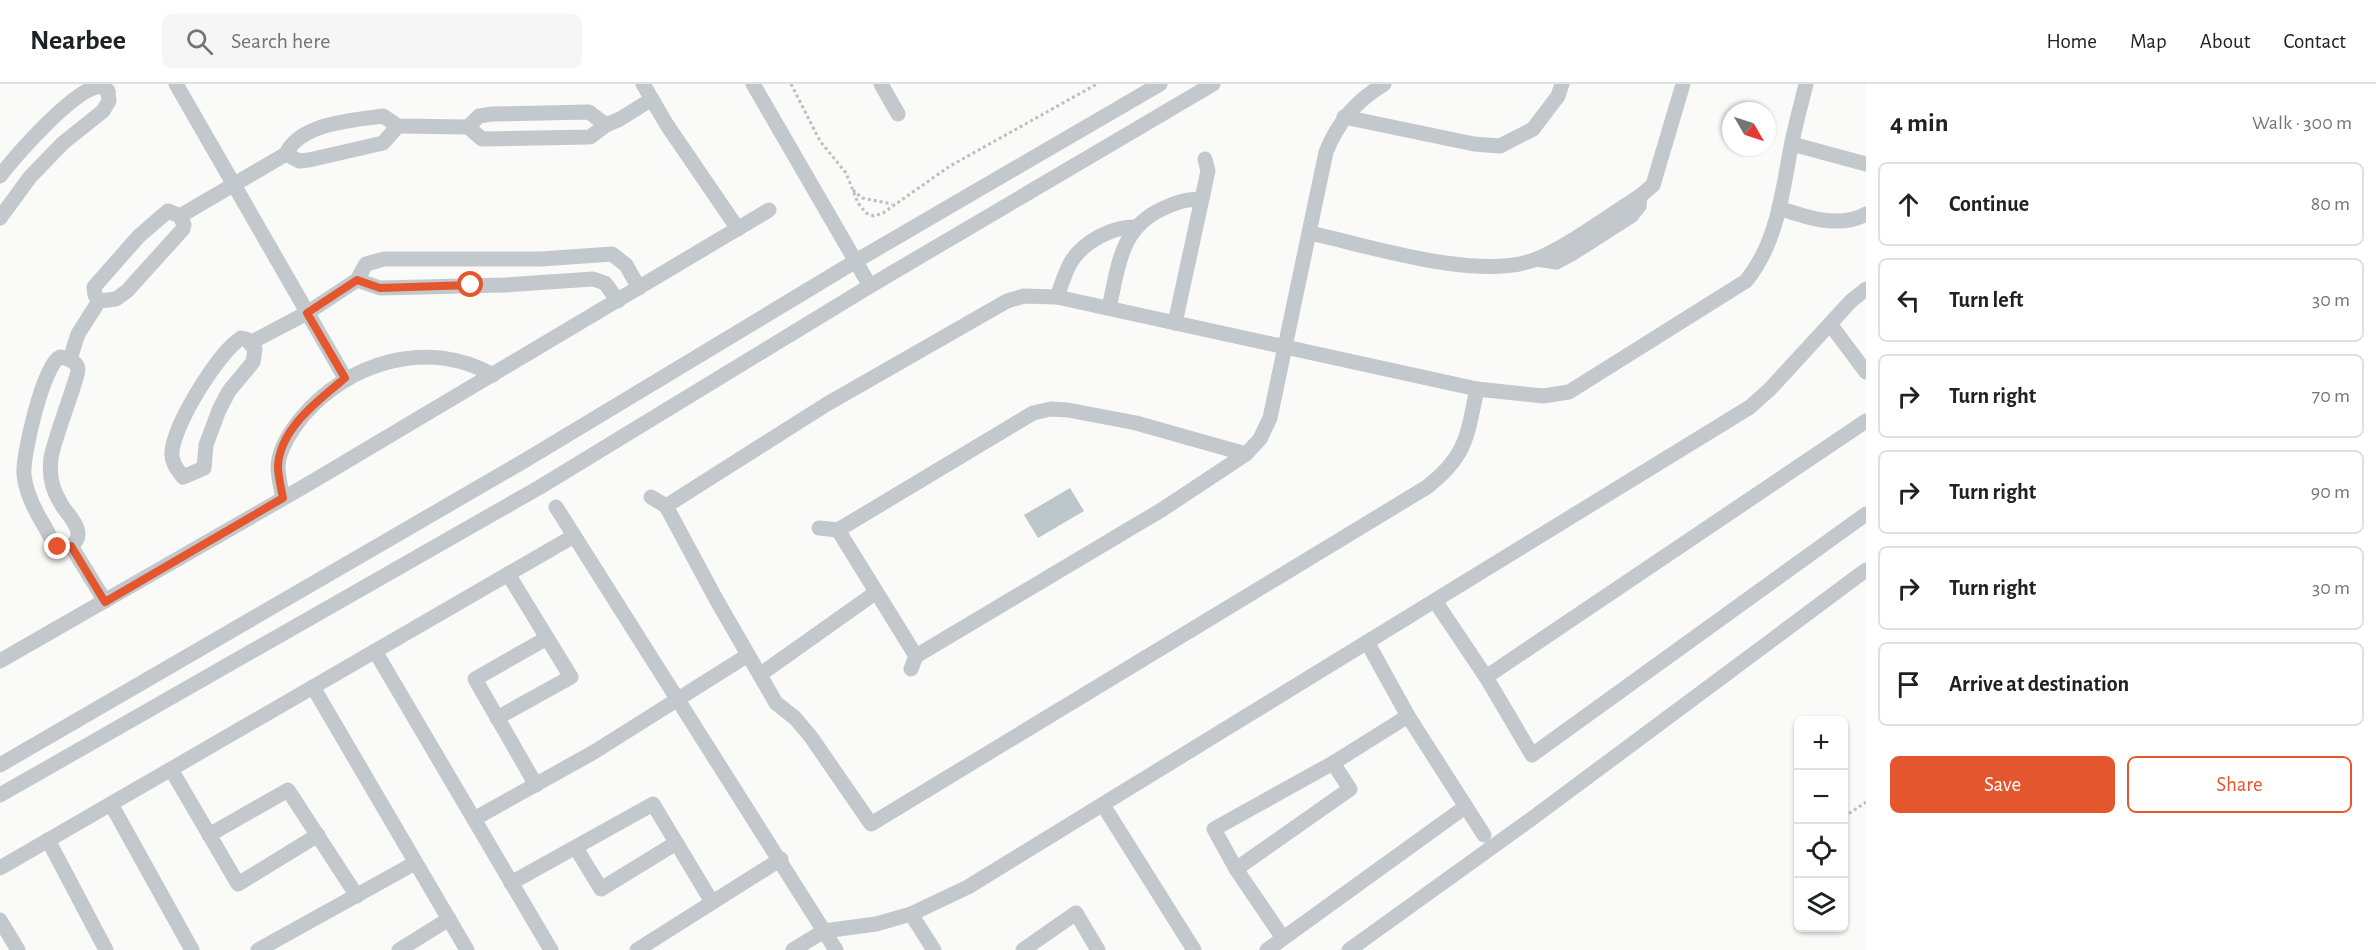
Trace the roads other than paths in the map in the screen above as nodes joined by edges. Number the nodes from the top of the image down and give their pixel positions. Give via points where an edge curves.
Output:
1 (176, 84) edge
2 (643, 84) edge
3 (753, 84) edge
4 (881, 84) edge
5 (1160, 84) edge
6 (1213, 84) edge
7 (1384, 84) edge
8 (1562, 84) edge
9 (1683, 84) edge
10 (1806, 84) edge
11 (114, 87) edge
12 (651, 99) junction
13 (898, 114) dead end
14 (1344, 117) junction
15 (606, 125) junction
16 (398, 126) junction
17 (468, 127) junction
18 (1792, 144) junction
19 (286, 154) junction
20 (1205, 159) dead end
21 (1866, 164) edge
22 (0, 176) edge
23 (234, 185) junction
24 (1202, 199) junction
25 (1779, 208) junction
26 (769, 210) dead end
27 (1866, 214) edge
28 (180, 216) junction
29 (0, 218) edge
30 (1135, 227) junction
31 (738, 229) junction
32 (1310, 233) junction
33 (856, 261) junction
34 (357, 280) junction
35 (870, 286) junction
36 (639, 288) junction
37 (1866, 289) edge
38 (1057, 297) junction
39 (99, 301) junction
40 (618, 301) junction
41 (1109, 308) junction
42 (307, 313) junction
43 (1175, 323) junction
44 (1830, 324) junction
45 (250, 343) junction
46 (1287, 346) junction
47 (70, 359) junction
48 (1866, 372) edge
49 (493, 375) junction
50 (345, 378) junction
51 (1477, 389) junction
52 (1866, 422) edge
53 (1246, 454) junction
54 (651, 497) dead end
55 (283, 498) junction
56 (666, 506) junction
57 (556, 507) dead end
58 (1866, 514) edge
59 (819, 528) dead end
60 (838, 530) junction
61 (574, 536) junction
62 (71, 546) junction
63 (1866, 570) edge
64 (508, 574) junction
65 (875, 593) junction
66 (1435, 601) junction
67 (105, 602) junction
68 (547, 638) junction
69 (1367, 642) junction
70 (375, 651) junction
71 (748, 655) junction
72 (0, 661) edge
73 (760, 674) junction
74 (1486, 677) junction
75 (313, 687) junction
76 (676, 700) junction
77 (1408, 716) junction
78 (497, 718) junction
79 (1333, 763) junction
80 (0, 765) edge
81 (172, 771) junction
82 (536, 785) junction
83 (0, 795) edge
84 (111, 804) junction
85 (1103, 805) junction
86 (1465, 807) junction
87 (474, 819) junction
88 (209, 835) junction
89 (318, 835) junction
90 (1484, 835) dead end
91 (48, 840) junction
92 (676, 843) junction
93 (576, 848) junction
94 (781, 859) junction
95 (415, 863) junction
96 (0, 868) edge
97 (1236, 868) junction
98 (511, 883) junction
99 (357, 896) junction
100 (712, 902) junction
101 (911, 914) junction
102 (449, 919) junction
103 (0, 920) edge
104 (824, 931) junction
105 (1283, 938) junction
106 (18, 950) edge
107 (106, 950) edge
108 (192, 950) edge
109 (258, 950) edge
110 (399, 950) edge
111 (467, 950) edge
112 (551, 950) edge
113 (637, 950) edge
114 (793, 950) edge
115 (836, 950) edge
116 (934, 950) edge
117 (1023, 950) edge
118 (1098, 950) edge
119 (1194, 950) edge
120 (1267, 950) edge
121 (1349, 950) edge

1 - 23 street
2 - 12 street
3 - 33 street
4 - 13 street
5 - 33 street
6 - 35 street
7 - 14 street
8 - 14 street via 1558,96 1533,129 1500,146
9 - 32 street via 1656,178 1640,196 1538,259 1496,268 1463,267
10 - 18 street
11 - 22 street via 94,87 69,105
11 - 29 street via 103,111 63,143 30,177
12 - 15 street
12 - 31 street
14 - 32 street via 1326,152
15 - 17 street via 590,137 574,139 482,139
15 - 17 street via 589,112 492,114 480,116
16 - 17 street
16 - 19 street via 383,143 309,160 299,161
16 - 19 street via 383,116 325,128 294,141
18 - 21 street
18 - 25 street
19 - 23 street
20 - 24 street via 1208,171
23 - 28 street
23 - 42 street
24 - 30 street via 1183,199 1147,216
24 - 43 street
25 - 27 street via 1817,220
25 - 51 street via 1768,249 1746,281 1569,393 1543,396
26 - 31 street
28 - 39 street via 183,229 127,291 116,299
28 - 39 street via 168,211 139,236 94,287
30 - 38 street via 1123,226 1085,246 1072,261
30 - 41 street via 1123,250
31 - 36 street
32 - 46 street
33 - 35 street
33 - 80 street via 524,461
34 - 36 street via 366,264 384,259 541,259 612,254 626,265
34 - 40 street via 380,288 593,279 605,283
34 - 42 street
35 - 83 street via 540,487
36 - 40 street
37 - 44 street
38 - 41 street
38 - 56 street via 1023,296 1007,301 828,404
39 - 47 street via 78,334
40 - 49 street
41 - 43 street
42 - 45 street
42 - 50 street
43 - 46 street
44 - 48 street
44 - 66 street via 1750,407
45 - 45 street via 242,338 236,342 194,397 172,451 174,465 183,477 204,468 206,445 219,410 255,357
46 - 51 street
46 - 53 street via 1270,418 1260,440
47 - 62 street via 78,372 51,457 50,477 58,500 77,528 78,539
47 - 62 street via 53,360 25,451 24,473 27,492 55,543
49 - 50 street via 460,361 418,357
49 - 55 street
50 - 55 street via 307,411 284,444 278,465
51 - 73 street via 1464,447 1448,471 1427,487 871,824 811,737 776,703
52 - 74 street
53 - 60 street via 1136,423 1051,409 1033,413
53 - 65 street via 913,662
54 - 56 street
55 - 67 street
56 - 71 street
57 - 61 street
58 - 74 street via 1532,755
59 - 60 street
60 - 65 street
61 - 64 street
61 - 76 street
62 - 67 street
63 - 121 street
64 - 68 street
64 - 70 street
65 - 73 street
66 - 69 street
66 - 74 street
67 - 72 street
68 - 78 street via 475,679
68 - 78 street via 571,676
69 - 77 street
69 - 85 street
70 - 75 street
70 - 87 street
71 - 73 street
71 - 76 street
75 - 81 street
75 - 95 street
76 - 82 street
76 - 94 street
77 - 79 street
77 - 86 street
78 - 82 street
79 - 97 street via 1350,789
79 - 97 street via 1214,829
81 - 84 street
81 - 88 street
82 - 87 street
84 - 91 street
84 - 108 street
85 - 101 street via 968,888
85 - 119 street
86 - 90 street
86 - 105 street
87 - 98 street
88 - 89 street via 288,790
88 - 89 street via 238,884
89 - 99 street
91 - 96 street
91 - 107 street
92 - 93 street via 653,804
92 - 93 street via 601,889
92 - 100 street
93 - 98 street
94 - 100 street
94 - 104 street
95 - 99 street
95 - 102 street
97 - 105 street
98 - 112 street
99 - 109 street
100 - 113 street
101 - 104 street via 876,924
101 - 116 street
102 - 110 street
102 - 111 street
103 - 106 street
104 - 114 street
104 - 115 street
105 - 120 street
117 - 118 street via 1076,914

